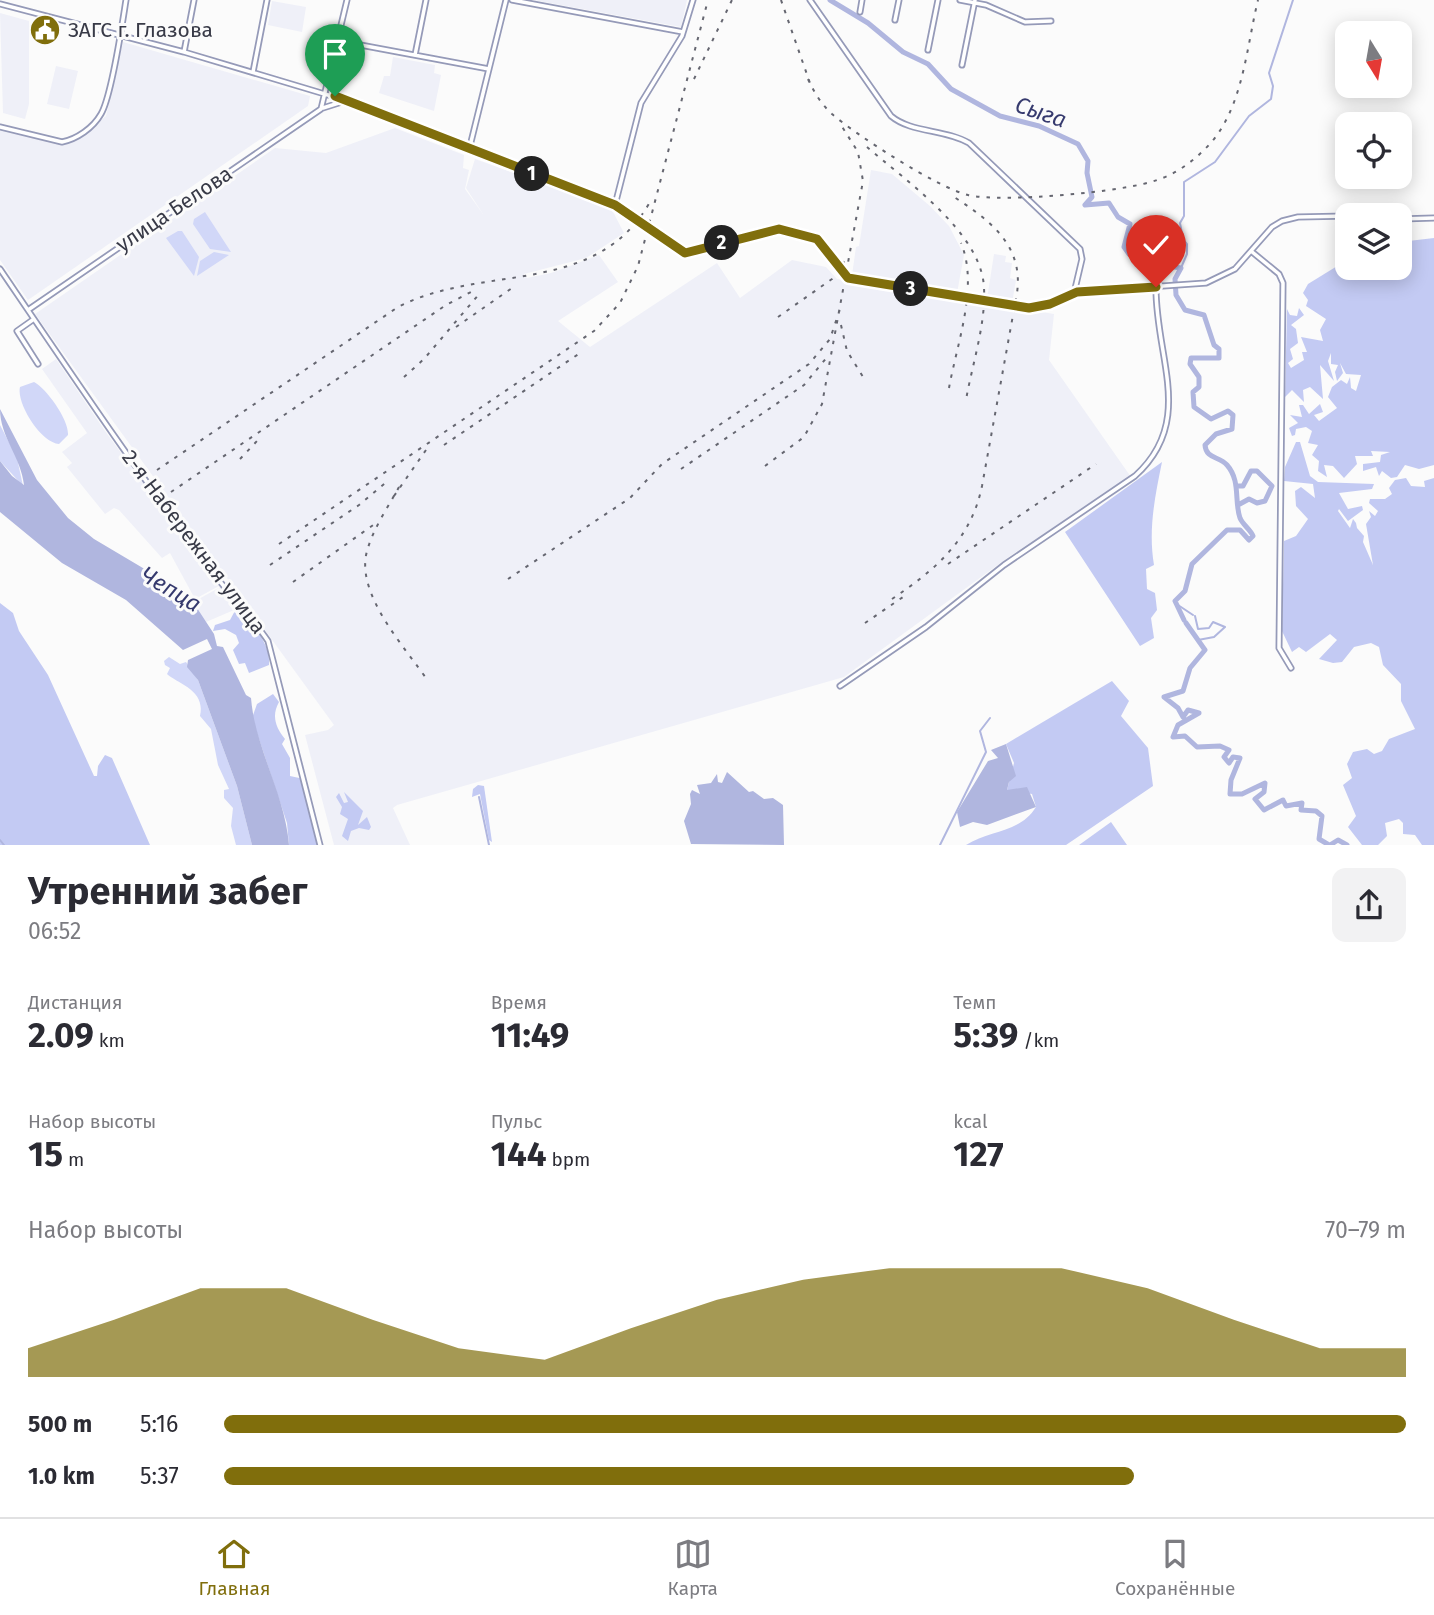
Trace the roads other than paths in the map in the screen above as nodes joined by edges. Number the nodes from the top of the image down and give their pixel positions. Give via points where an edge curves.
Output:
1 (126, 0) edge
2 (194, 0) edge
3 (267, 0) edge
4 (347, 0) edge
5 (426, 0) edge
6 (506, 0) edge
7 (512, 0) edge
8 (694, 0) edge
9 (810, 0) edge
10 (862, 0) edge
11 (899, 0) edge
12 (938, 0) edge
13 (960, 0) edge
14 (975, 1) edge
15 (0, 4) edge
16 (860, 12) dead end
17 (895, 20) dead end
18 (1051, 22) dead end
19 (684, 32) junction
20 (120, 36) junction
21 (339, 41) junction
22 (928, 50) dead end
23 (184, 52) junction
24 (415, 55) junction
25 (962, 65) dead end
26 (489, 69) junction
27 (253, 72) junction
28 (327, 93) junction
29 (348, 101) junction
30 (321, 109) junction
31 (0, 127) edge
32 (469, 150) junction
33 (615, 205) junction
34 (1335, 216) edge
35 (1434, 218) edge
36 (1412, 219) edge
37 (1251, 251) junction
38 (0, 269) edge
39 (1156, 287) junction
40 (1074, 293) junction
41 (28, 310) junction
42 (34, 319) junction
43 (38, 364) dead end
44 (1292, 668) dead end
45 (840, 685) dead end
46 (320, 845) edge

1 - 20 street
2 - 23 street
3 - 27 street
4 - 21 street
5 - 24 street
6 - 26 street
7 - 19 street
8 - 19 street
9 - 40 street via 891,116 968,143 1080,248
10 - 16 street
11 - 17 street
12 - 22 street
13 - 14 street
14 - 18 street via 1025,23
14 - 25 street
15 - 20 street
19 - 33 street via 641,103
20 - 23 street
20 - 31 street via 103,112 82,134 62,142
21 - 24 street
21 - 28 street
23 - 27 street
24 - 26 street
26 - 32 street
27 - 28 street
28 - 29 street
28 - 30 street
29 - 30 street, улица Белова
29 - 32 street
30 - 41 street, улица Белова
32 - 33 street
33 - 40 street via 685,253 779,229 817,239 850,279 1029,308
34 - 37 street via 1282,221
35 - 36 street
37 - 39 street via 1220,279
37 - 44 street via 1279,274 1283,283 1279,648
38 - 41 street, 2-я Набережная улица
39 - 40 street
39 - 45 street via 1170,406 1163,443 1152,462
41 - 42 street, 2-я Набережная улица
42 - 43 street via 17,331
42 - 46 street, 2-я Набережная улица via 216,578 268,642

